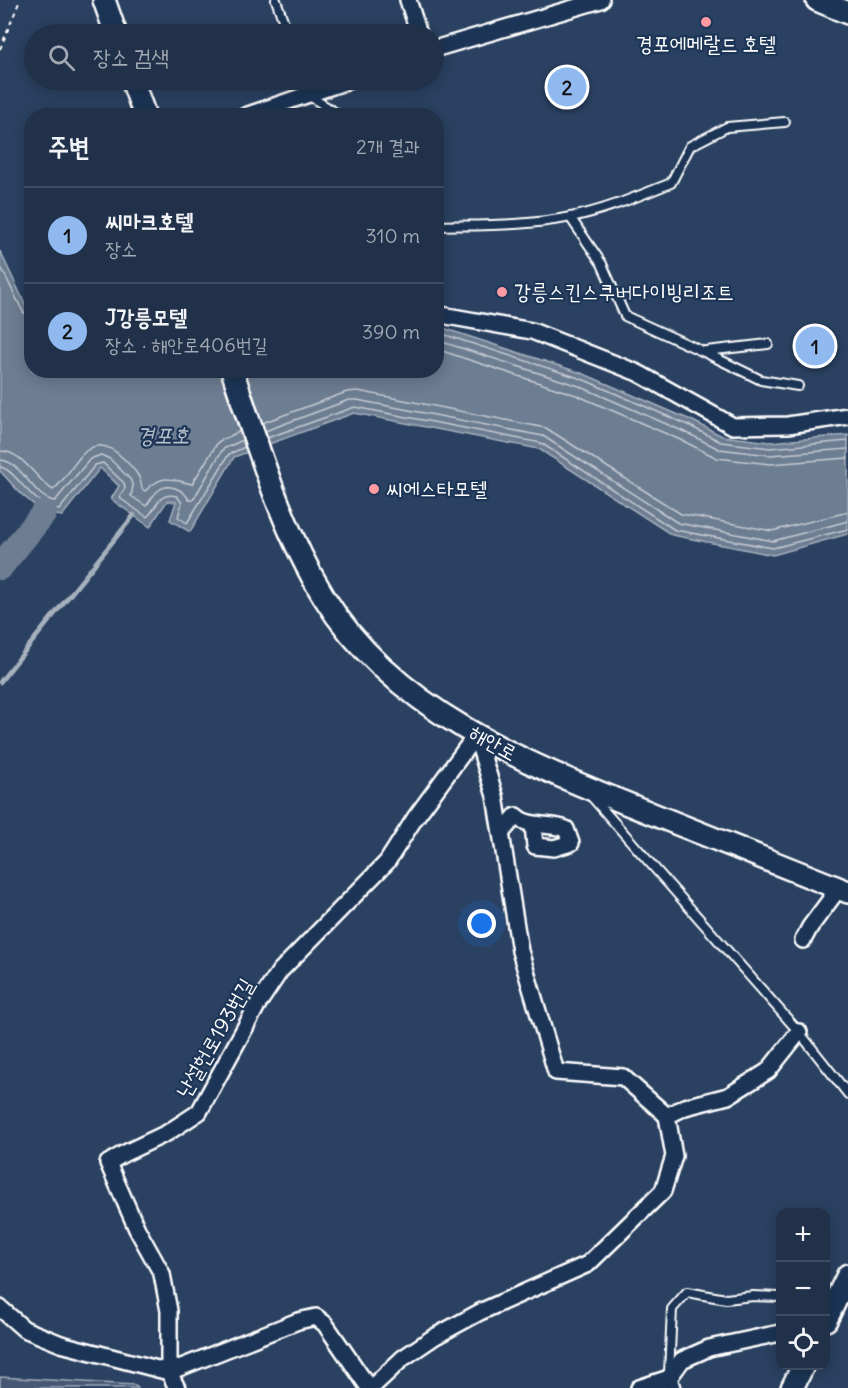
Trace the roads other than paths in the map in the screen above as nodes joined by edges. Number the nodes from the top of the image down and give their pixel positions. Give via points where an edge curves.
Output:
1 (104, 0) edge
2 (276, 0) edge
3 (408, 0) edge
4 (602, 0) edge
5 (818, 0) edge
6 (848, 13) edge
7 (112, 24) edge
8 (284, 24) edge
9 (416, 24) edge
10 (444, 46) edge
11 (136, 90) edge
12 (306, 90) edge
13 (322, 90) edge
14 (308, 95) junction
15 (142, 108) edge
16 (269, 108) edge
17 (328, 108) edge
18 (785, 122) dead end
19 (570, 217) junction
20 (444, 226) edge
21 (444, 315) edge
22 (768, 344) dead end
23 (704, 352) junction
24 (235, 378) edge
25 (798, 386) dead end
26 (848, 417) edge
27 (476, 735) junction
28 (582, 786) junction
29 (533, 824) dead end
30 (502, 832) junction
31 (843, 890) edge
32 (803, 940) dead end
33 (799, 1032) junction
34 (848, 1094) edge
35 (667, 1116) junction
36 (848, 1275) edge
37 (776, 1297) edge
38 (0, 1308) edge
39 (828, 1316) edge
40 (776, 1334) edge
41 (801, 1370) edge
42 (169, 1372) junction
43 (670, 1383) edge
44 (177, 1388) edge
45 (370, 1388) edge
46 (639, 1388) edge
47 (792, 1388) edge

1 - 7 street
2 - 8 lane
3 - 9 street
4 - 10 street
5 - 6 street
11 - 15 street
12 - 14 lane
13 - 14 street
14 - 16 street
14 - 17 lane
18 - 19 lane via 727,127 690,146 672,183 618,205
19 - 20 lane
19 - 23 lane via 602,264 624,316
21 - 26 street via 532,331 638,373 733,426 789,425
22 - 23 lane
23 - 25 lane via 762,380
24 - 27 street, 해안로 via 278,503 325,598 369,655 425,702
27 - 28 street, 해안로
27 - 30 street
27 - 42 street, 난설헌로193번길 via 387,862 280,971 199,1112 167,1134 108,1163 136,1229 162,1274 169,1311
28 - 31 street, 해안로
28 - 33 lane
29 - 30 street via 516,816
30 - 35 street via 520,951 556,1072 623,1077
31 - 32 street
33 - 34 lane
33 - 35 street via 768,1071 728,1096
35 - 45 street via 674,1156 663,1191 588,1264 434,1337
36 - 39 street
37 - 43 lane via 726,1299 687,1292 672,1309
38 - 42 street via 24,1329 62,1344
40 - 43 street via 709,1348 682,1360
41 - 47 street
42 - 44 street, 난설헌로193번길
42 - 45 street via 316,1317
43 - 46 street

